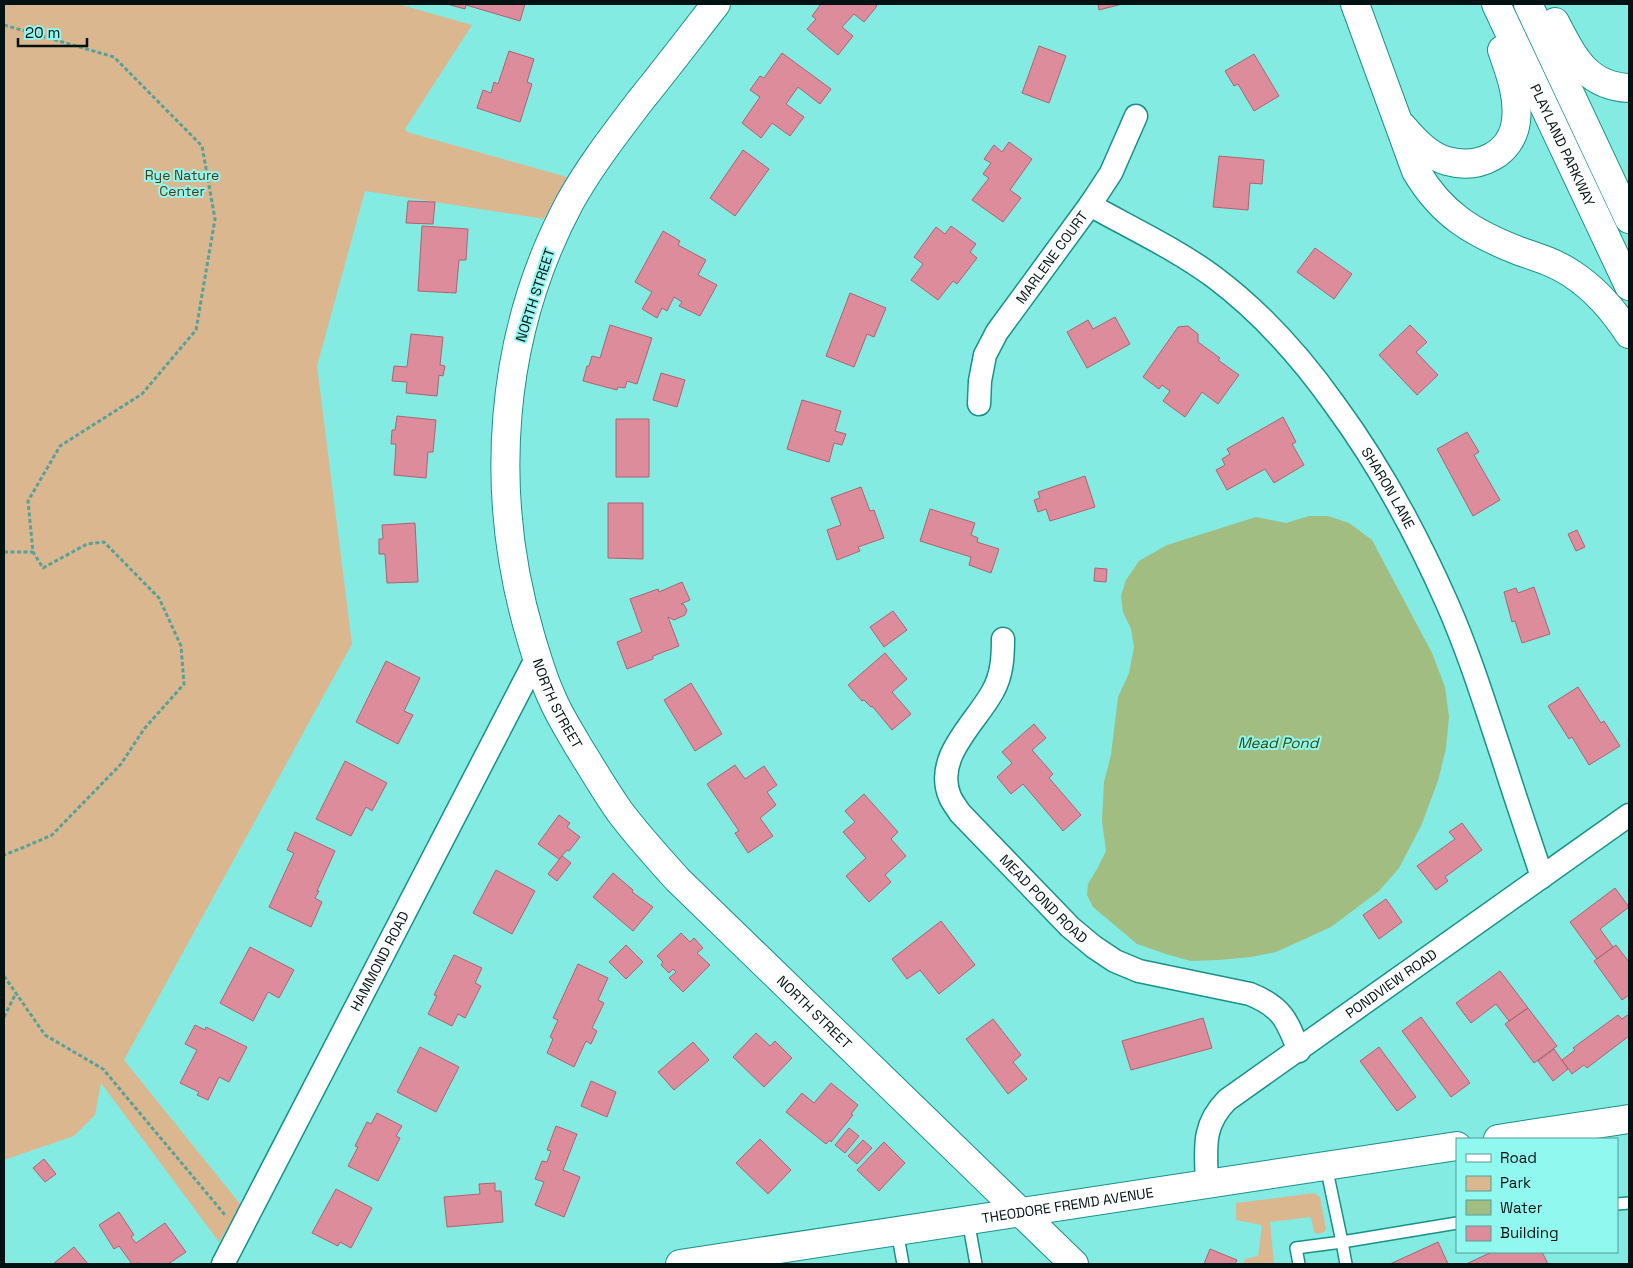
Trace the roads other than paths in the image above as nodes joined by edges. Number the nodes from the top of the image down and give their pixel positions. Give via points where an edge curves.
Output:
1 (716, 4) edge
2 (1355, 4) edge
3 (1486, 4) edge
4 (1496, 4) edge
5 (1528, 4) edge
6 (1544, 4) edge
7 (1629, 88) edge
8 (1136, 116) dead end
9 (1396, 118) junction
10 (1090, 205) junction
11 (1629, 219) edge
12 (1629, 286) edge
13 (1629, 334) edge
14 (979, 404) dead end
15 (1003, 639) dead end
16 (537, 657) junction
17 (1629, 815) edge
18 (1542, 877) junction
19 (1299, 1051) junction
20 (1629, 1119) edge
21 (1505, 1138) edge
22 (1456, 1146) edge
23 (1326, 1166) junction
24 (1207, 1184) junction
25 (1020, 1212) junction
26 (968, 1220) junction
27 (1456, 1223) edge
28 (897, 1231) junction
29 (1342, 1242) junction
30 (776, 1257) edge
31 (223, 1264) edge
32 (680, 1264) edge
33 (904, 1264) edge
34 (976, 1264) edge
35 (1074, 1264) edge
36 (1299, 1264) edge
37 (1346, 1264) edge

1 - 16 street, NORTH STREET via 617,132 575,194 553,238 523,322 504,453 510,540
2 - 9 street
3 - 9 street via 1517,100 1512,139 1501,152 1485,160 1467,164 1447,161 1430,154
4 - 12 street, PLAYLAND PARKWAY
5 - 11 street, PLAYLAND PARKWAY
6 - 7 street via 1572,54 1585,70 1599,81
8 - 10 street, MARLENE COURT via 1111,173
9 - 13 street via 1416,171 1442,206 1480,233 1571,273 1606,303
10 - 14 street, MARLENE COURT via 997,332 986,355
10 - 18 street, SHARON LANE via 1181,256 1244,302 1297,354 1349,424 1404,514 1447,603
15 - 19 street, MEAD POND ROAD via 999,680 947,764 950,797 960,813 1094,948 1139,971 1250,994 1267,1001 1282,1014
16 - 25 street, NORTH STREET via 552,699 574,738 619,811 647,846
16 - 31 street, HAMMOND ROAD
17 - 18 street, PONDVIEW ROAD
18 - 19 street, PONDVIEW ROAD
19 - 24 street, PONDVIEW ROAD via 1217,1110 1206,1144
20 - 21 street
22 - 23 street, THEODORE FREMD AVENUE
23 - 24 street, THEODORE FREMD AVENUE
23 - 29 lane
24 - 25 street, THEODORE FREMD AVENUE
25 - 26 street, THEODORE FREMD AVENUE
25 - 35 street, NORTH STREET
26 - 28 street, THEODORE FREMD AVENUE
26 - 34 lane
27 - 29 lane
28 - 30 street, THEODORE FREMD AVENUE
28 - 33 lane
29 - 36 lane via 1296,1248
29 - 37 lane
30 - 32 street, THEODORE FREMD AVENUE

